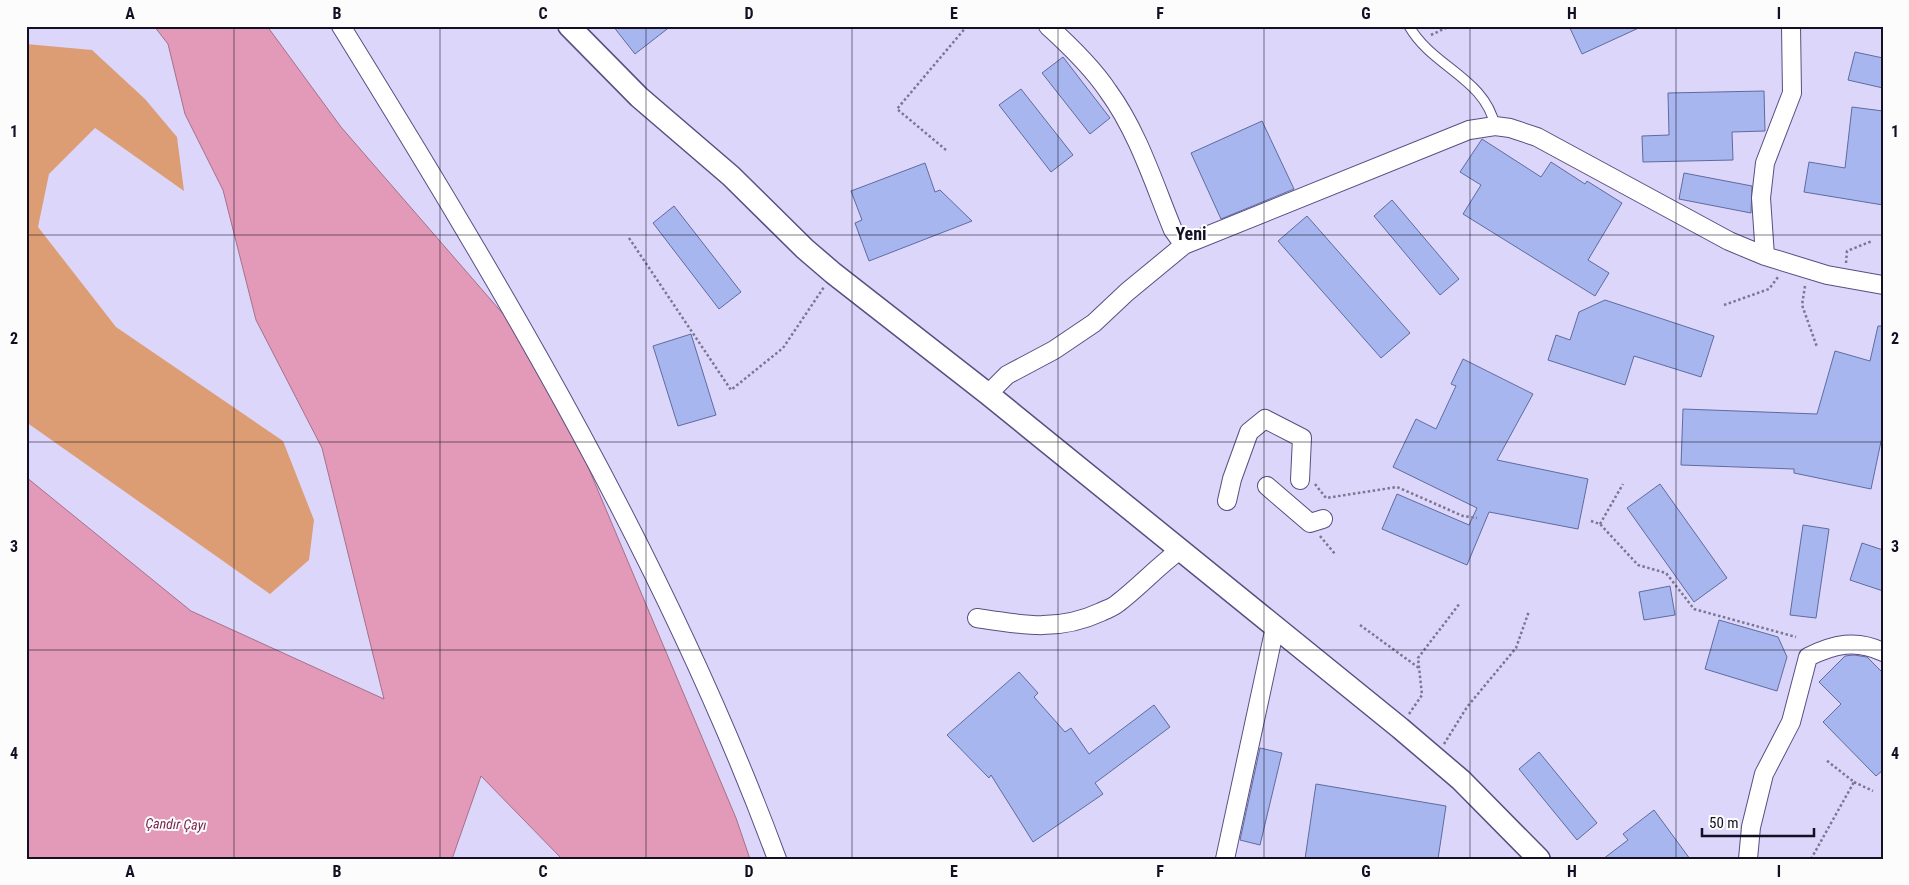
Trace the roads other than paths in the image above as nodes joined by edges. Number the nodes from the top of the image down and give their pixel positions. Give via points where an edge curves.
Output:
1 (341, 26) edge
2 (569, 26) edge
3 (1048, 26) edge
4 (1409, 26) edge
5 (1792, 26) edge
6 (1496, 126) junction
7 (1184, 245) junction
8 (1765, 256) junction
9 (1883, 285) edge
10 (988, 394) junction
11 (1307, 482) road end
12 (1267, 486) dead end
13 (1227, 501) dead end
14 (1316, 521) road end
15 (1180, 550) junction
16 (977, 618) dead end
17 (1274, 627) junction
18 (1883, 652) edge
19 (778, 859) edge
20 (1225, 859) edge
21 (1539, 859) edge
22 (1748, 859) edge

1 - 19 street via 424,160 543,364 634,533 700,668
2 - 10 street via 639,97 731,176 805,249 868,303
3 - 7 street via 1108,91 1130,127 1173,230
4 - 6 lane via 1418,40 1481,93
5 - 8 street via 1792,93 1765,163 1761,198
6 - 7 street via 1440,140
6 - 8 street via 1537,137 1729,241
7 - 10 street via 1094,324 1006,375
8 - 9 street via 1843,279
10 - 15 street
11 - 13 street via 1302,438 1265,419 1249,432
12 - 14 street
15 - 16 street via 1117,604 1085,619 1052,626
15 - 17 street
17 - 20 street
17 - 21 street via 1461,780
18 - 22 street via 1872,646 1851,643 1825,648 1808,657 1791,722 1764,774 1751,827

